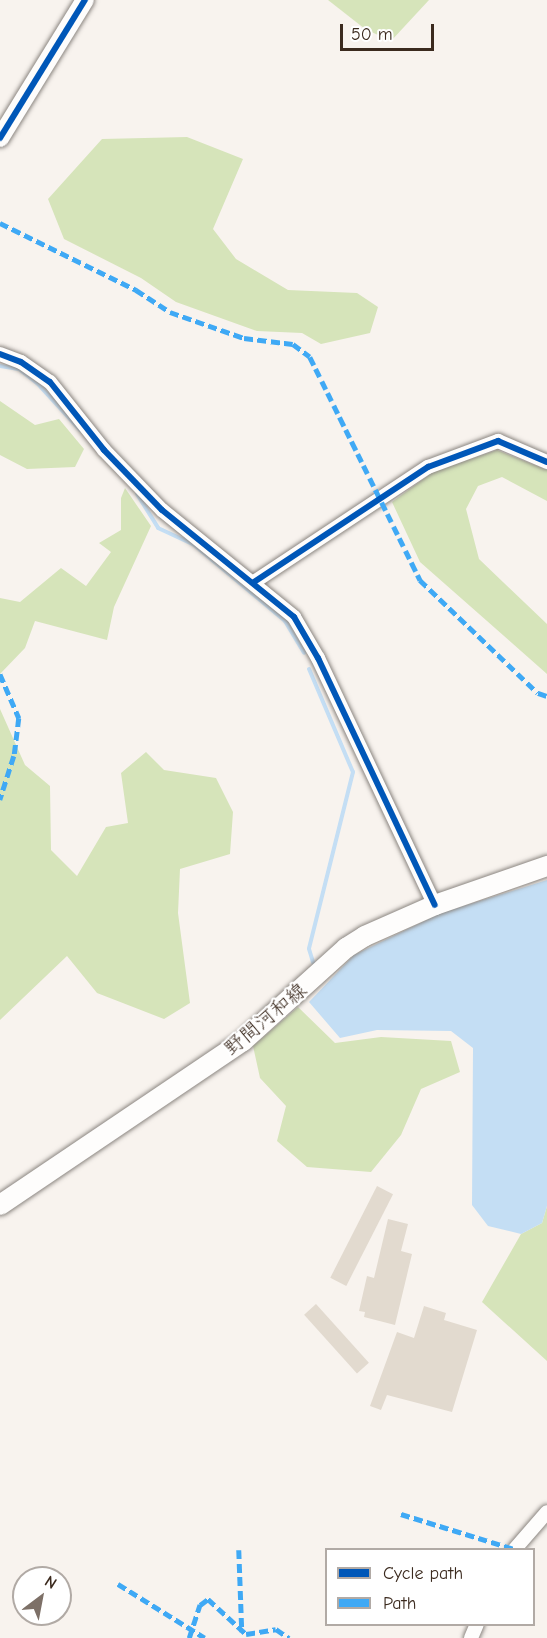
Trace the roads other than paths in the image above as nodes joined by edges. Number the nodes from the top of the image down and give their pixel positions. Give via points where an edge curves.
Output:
1 (85, 0) edge
2 (0, 138) edge
3 (0, 354) edge
4 (547, 462) edge
5 (254, 582) junction
6 (547, 866) edge
7 (435, 905) junction
8 (0, 1205) edge
9 (547, 1512) edge
10 (516, 1548) edge

1 - 2 street
3 - 5 street via 21,362 50,382 104,450 162,510
4 - 5 street via 498,441 428,467
5 - 7 street via 294,617 318,658
6 - 7 main road, 野間河和線
7 - 8 main road, 野間河和線 via 346,948 243,1041
9 - 10 street

